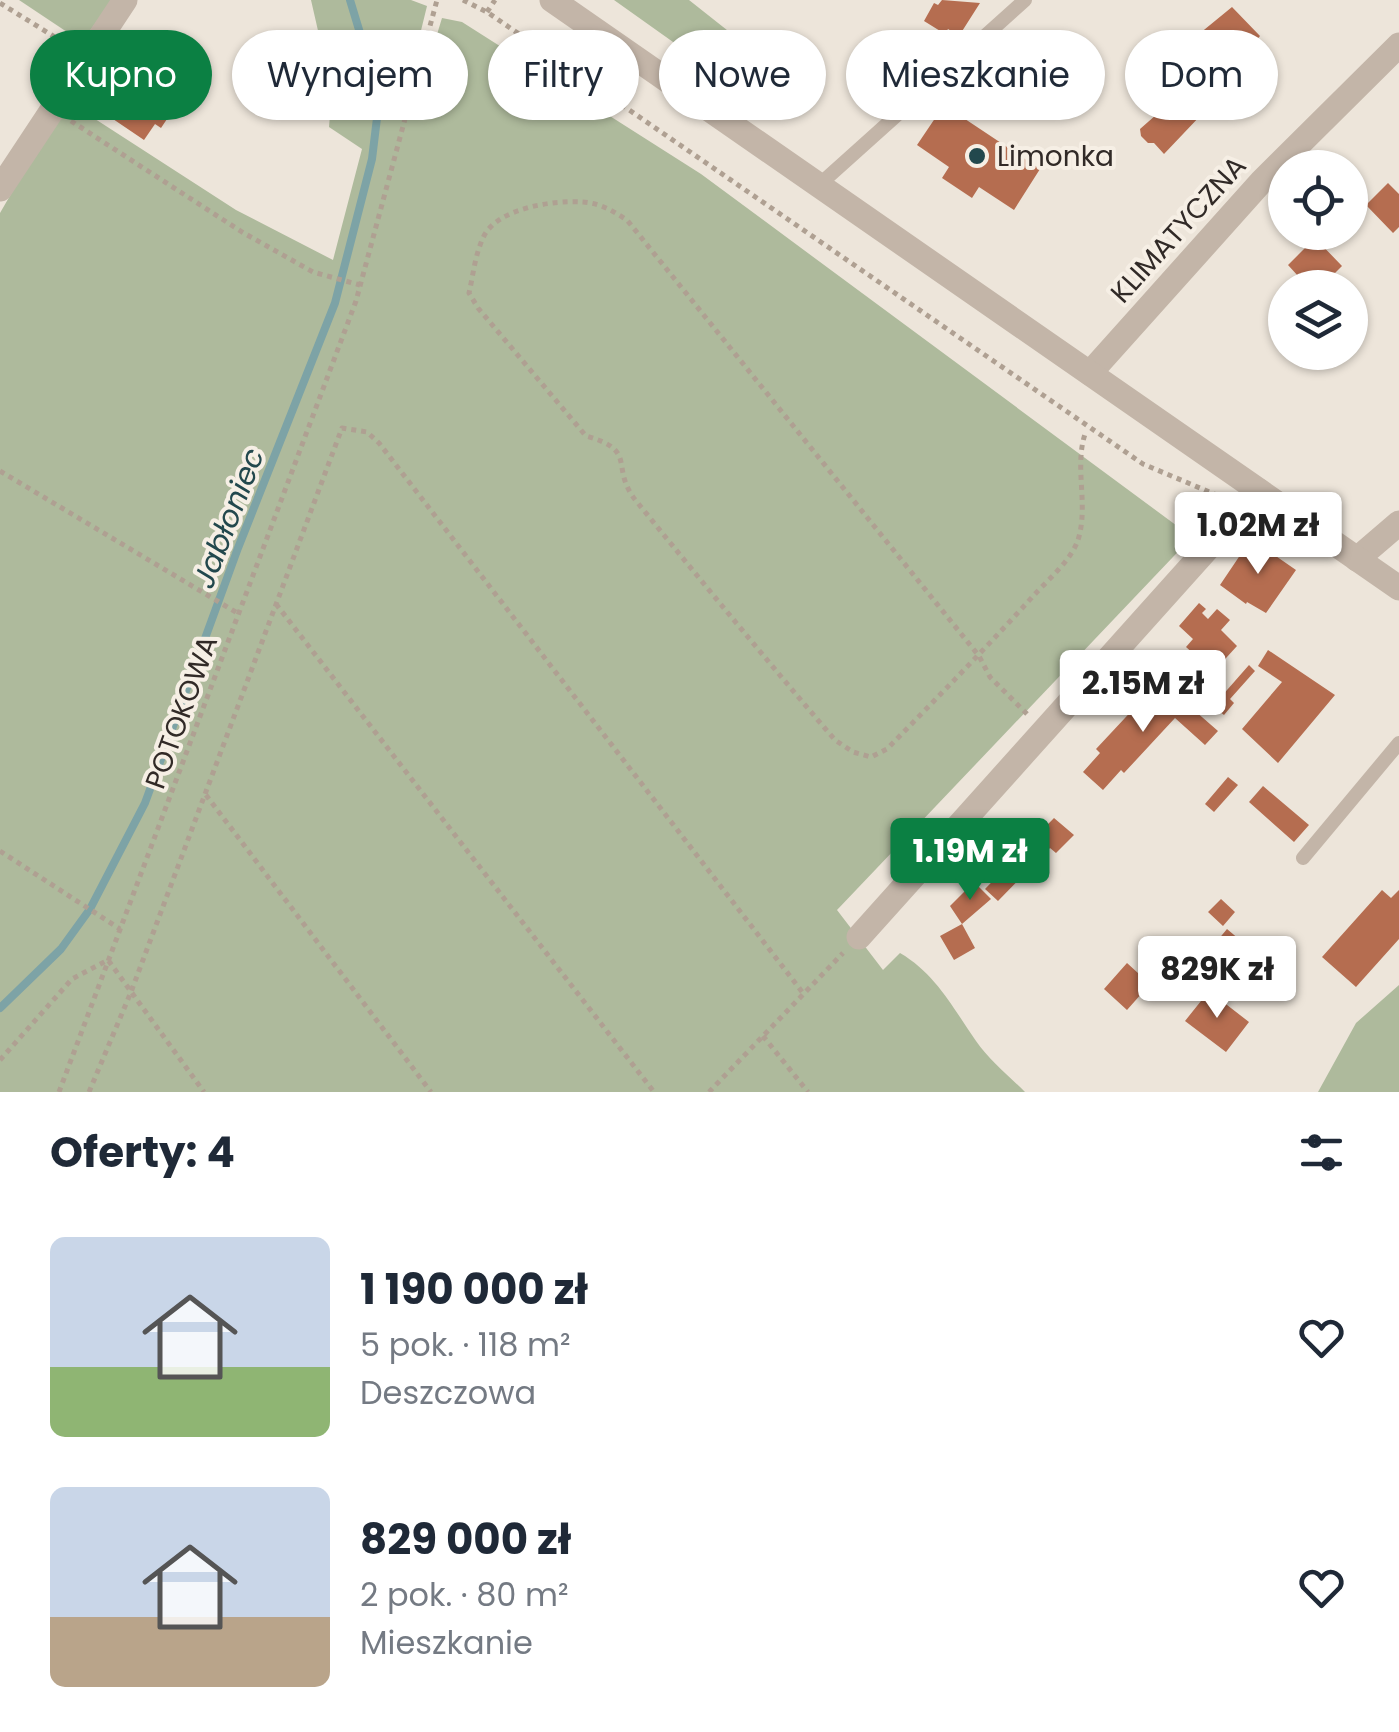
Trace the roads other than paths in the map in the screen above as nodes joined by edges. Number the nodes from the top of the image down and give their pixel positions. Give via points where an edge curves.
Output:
1 (125, 0) edge
2 (552, 0) edge
3 (1024, 0) edge
4 (1399, 45) edge
5 (819, 185) junction
6 (0, 190) edge
7 (1090, 373) junction
8 (1251, 500) junction
9 (1399, 522) edge
10 (1364, 552) junction
11 (1399, 588) edge
12 (1399, 743) edge
13 (1303, 858) dead end
14 (859, 937) road end

1 - 6 street
2 - 5 street
3 - 5 lane
4 - 7 street, KLIMATYCZNA via 1249,194
5 - 7 street
7 - 8 street
8 - 10 street
8 - 14 street
9 - 10 street
10 - 11 street
12 - 13 lane

